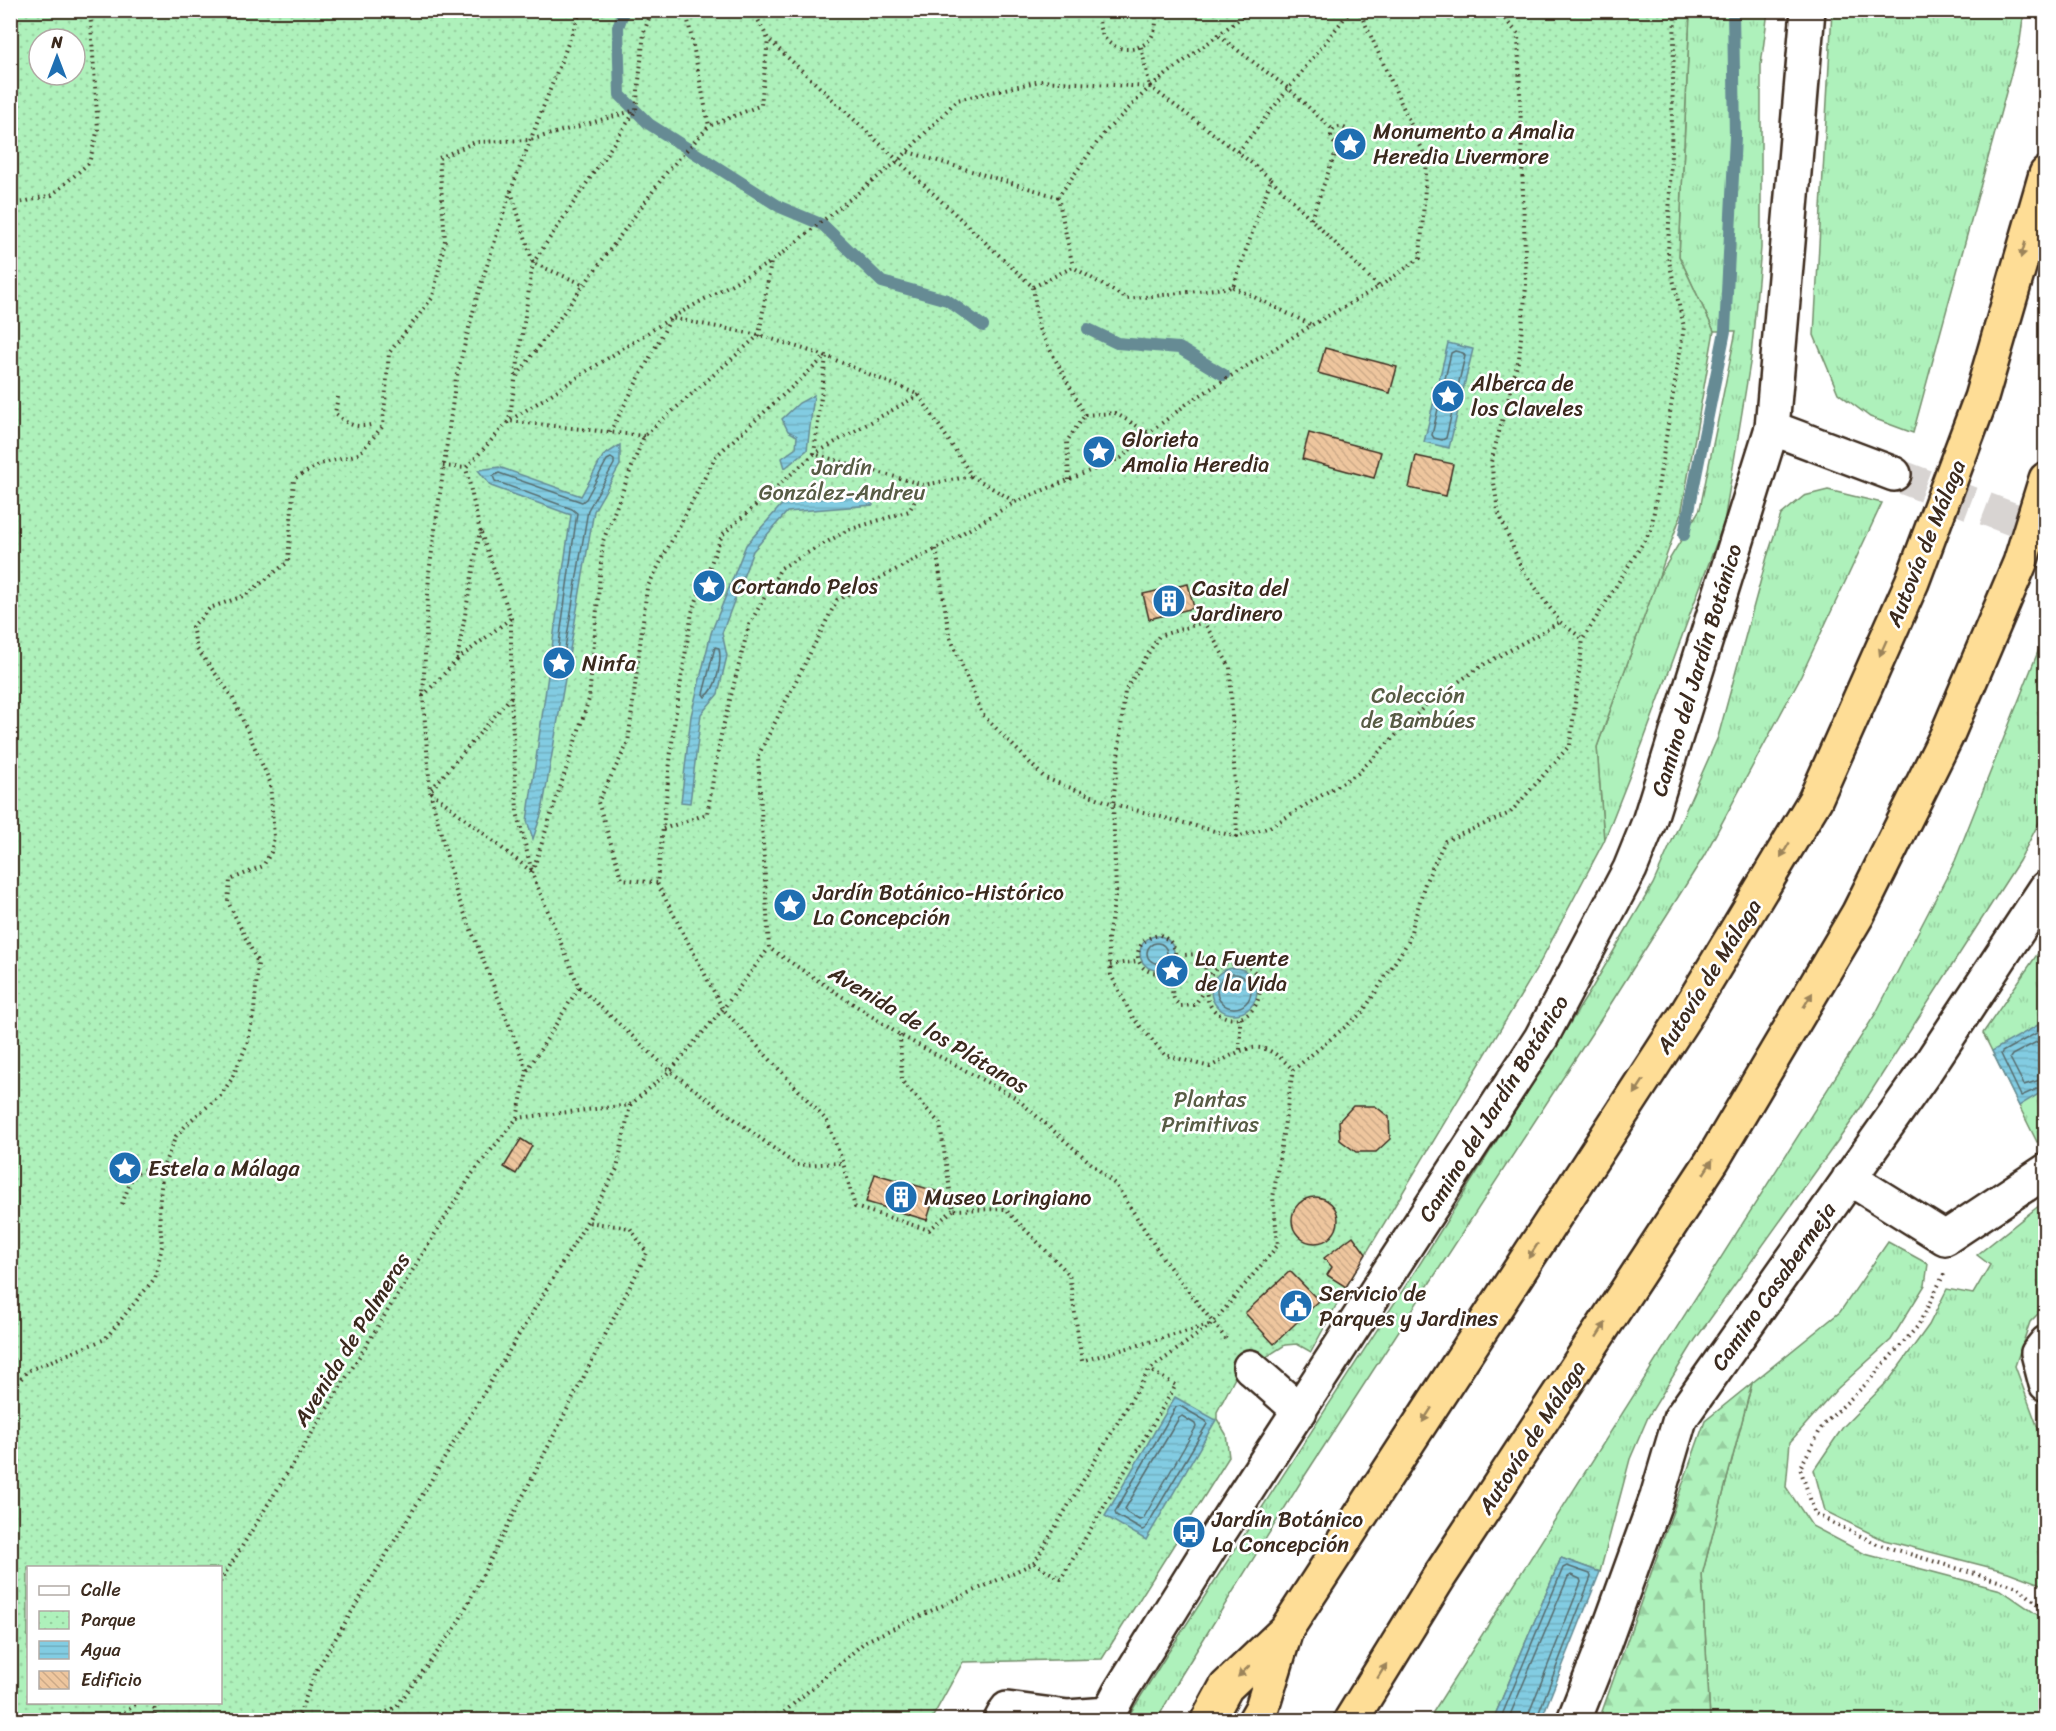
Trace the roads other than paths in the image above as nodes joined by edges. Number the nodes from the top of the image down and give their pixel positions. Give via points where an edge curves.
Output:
1 (1808, 10) edge
2 (2046, 174) edge
3 (1772, 428) junction
4 (1893, 474) tunnel mouth
5 (2046, 479) edge
6 (2046, 888) edge
7 (2046, 1172) edge
8 (1849, 1178) junction
9 (2046, 1343) edge
10 (1250, 1367) dead end
11 (2046, 1384) edge
12 (1300, 1411) junction
13 (1286, 1630) junction
14 (1106, 1717) edge
15 (1001, 1720) edge
16 (1208, 1720) edge
17 (1256, 1720) edge
18 (1351, 1720) edge
19 (1574, 1720) edge

1 - 3 street, Camino del Jardín Botánico
2 -> 13 highway, Autovía de Málaga via 1981,398 1912,582 1815,800 1685,1016
3 - 4 street
3 - 12 street, Camino del Jardín Botánico via 1649,822 1630,869 1541,1038
18 -> 5 highway, Autovía de Málaga via 1439,1577 1712,1161 1858,914 1947,735 2020,563
6 - 8 street, Camino Casabermeja via 1926,1070
7 - 8 street via 1945,1238
8 - 19 street, Camino Casabermeja via 1680,1419 1657,1497
9 - 11 street via 2038,1353
10 - 12 street
12 - 14 street, Camino del Jardín Botánico via 1212,1544
13 -> 16 highway via 1226,1687
13 - 17 highway, Autovía de Málaga
14 - 15 street via 1068,1717 1007,1708

